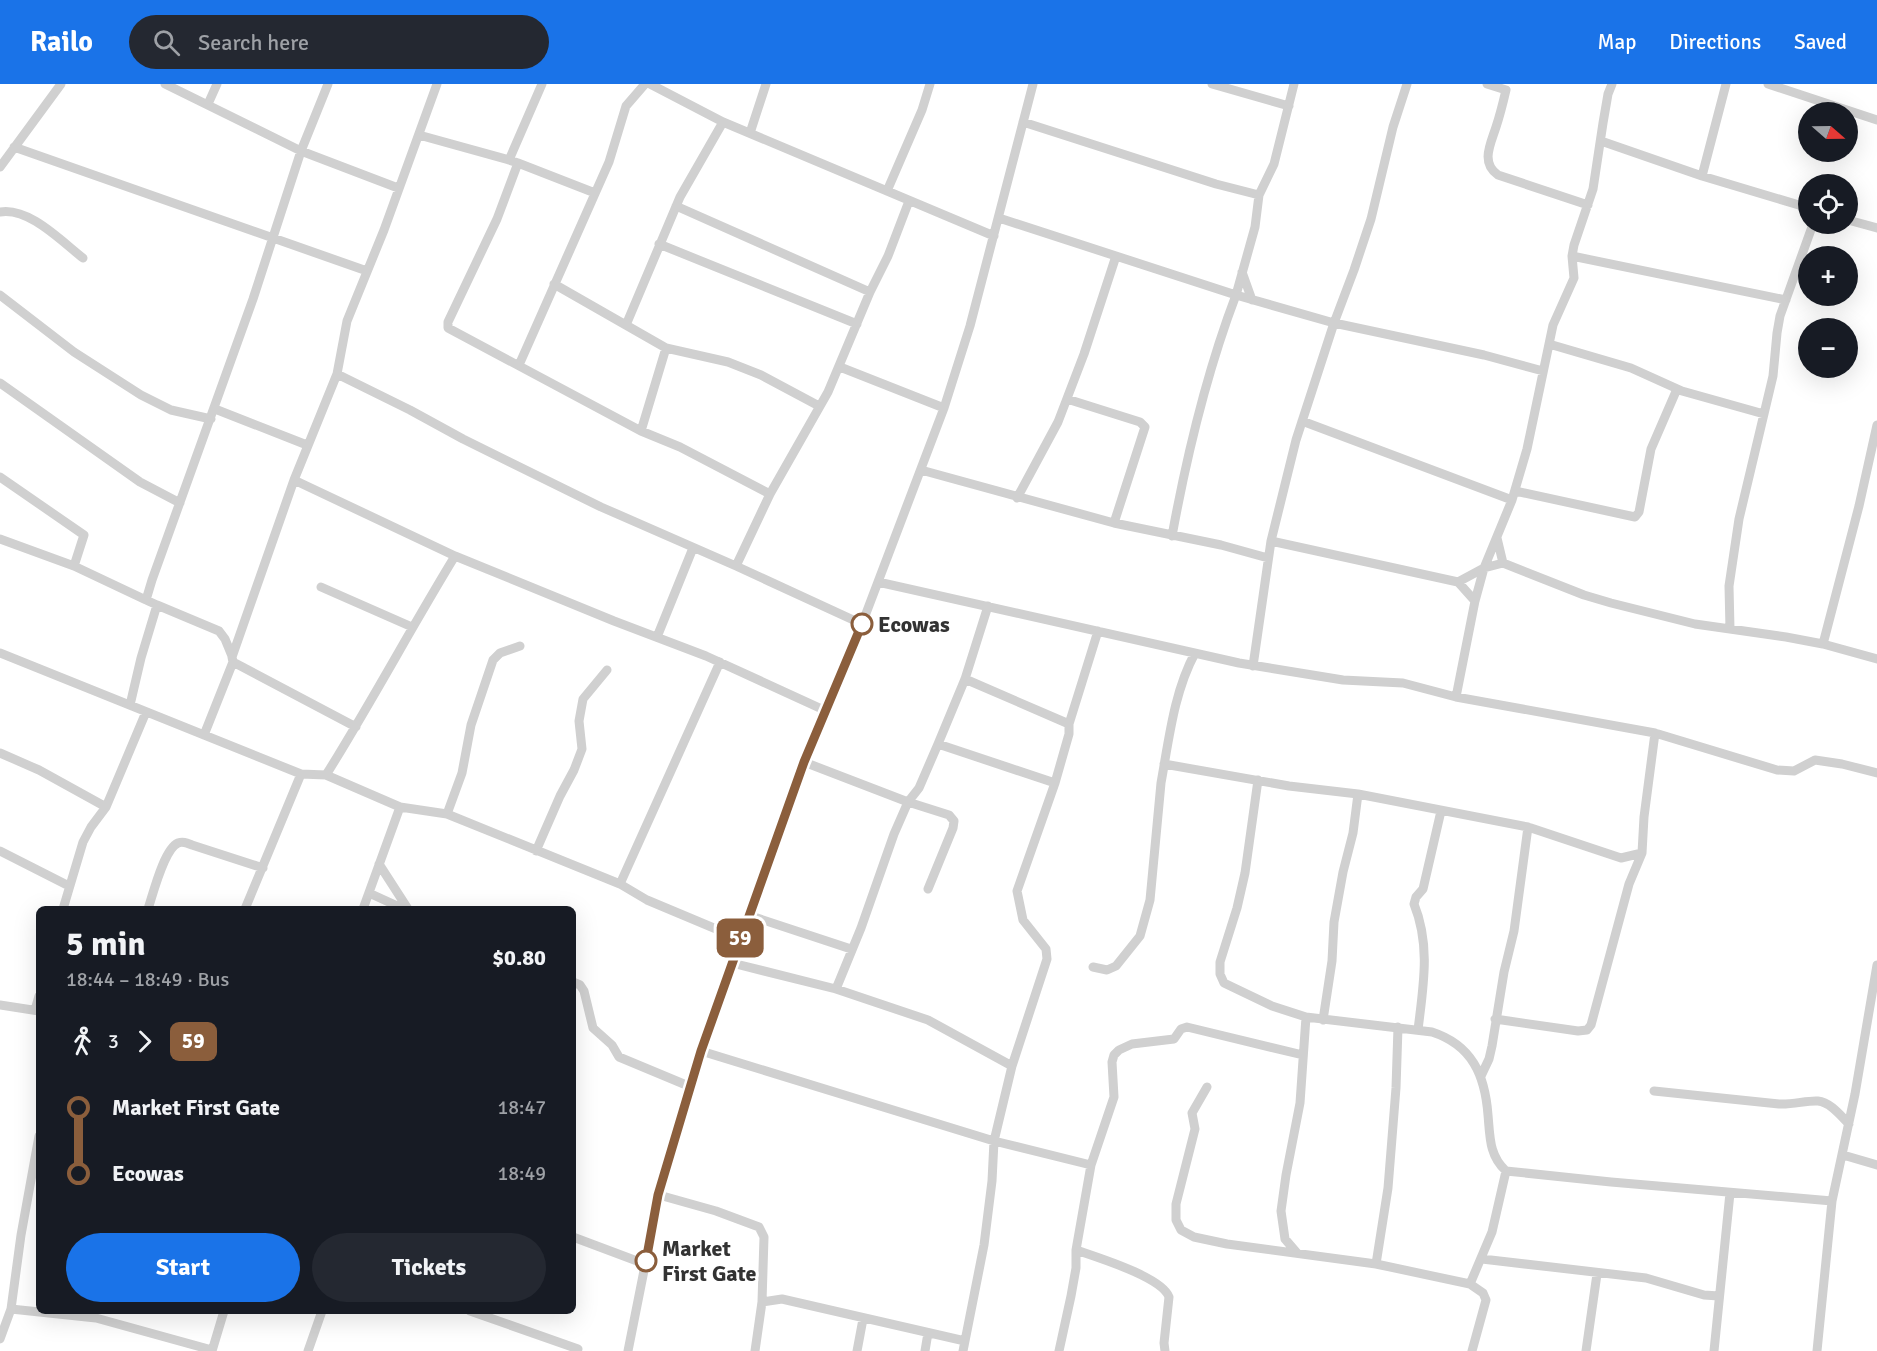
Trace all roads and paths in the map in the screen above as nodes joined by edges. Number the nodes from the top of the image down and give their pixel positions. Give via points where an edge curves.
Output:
1 (61, 84) edge
2 (165, 84) edge
3 (217, 84) edge
4 (328, 84) edge
5 (437, 84) edge
6 (542, 84) edge
7 (645, 84) edge
8 (650, 84) edge
9 (766, 84) edge
10 (930, 84) edge
11 (1033, 84) edge
12 (1212, 84) edge
13 (1294, 84) edge
14 (1407, 84) edge
15 (1487, 84) edge
16 (1612, 84) edge
17 (1726, 84) edge
18 (1768, 84) edge
19 (1508, 87) edge
20 (207, 104) junction
21 (1289, 106) junction
22 (1877, 120) edge
23 (723, 122) junction
24 (1023, 122) junction
25 (750, 133) junction
26 (419, 135) junction
27 (1601, 141) junction
28 (14, 147) junction
29 (302, 151) junction
30 (513, 161) junction
31 (0, 167) edge
32 (1702, 176) junction
33 (398, 188) junction
34 (887, 191) junction
35 (595, 193) junction
36 (1259, 195) junction
37 (909, 201) junction
38 (1588, 205) junction
39 (1798, 205) edge
40 (676, 206) junction
41 (0, 212) edge
42 (999, 218) junction
43 (1858, 223) edge
44 (1877, 228) edge
45 (1809, 234) edge
46 (994, 236) junction
47 (273, 238) junction
48 (659, 244) junction
49 (1116, 256) junction
50 (1572, 256) junction
51 (83, 258) dead end
52 (367, 271) junction
53 (1242, 272) junction
54 (554, 285) junction
55 (870, 292) junction
56 (0, 295) edge
57 (1236, 296) junction
58 (1252, 300) junction
59 (1786, 300) junction
60 (1334, 323) junction
61 (857, 324) junction
62 (626, 325) junction
63 (1549, 344) junction
64 (666, 348) junction
65 (519, 365) junction
66 (840, 367) junction
67 (1543, 371) junction
68 (337, 374) junction
69 (0, 383) edge
70 (1677, 389) junction
71 (1067, 399) junction
72 (819, 406) junction
73 (944, 408) junction
74 (215, 409) junction
75 (1764, 414) junction
76 (211, 419) junction
77 (1302, 420) junction
78 (1877, 425) edge
79 (641, 431) junction
80 (307, 445) junction
81 (921, 470) junction
82 (0, 477) edge
83 (294, 480) junction
84 (770, 494) junction
85 (1514, 496) junction
86 (1017, 498) junction
87 (180, 503) junction
88 (1114, 523) junction
89 (1172, 536) junction
90 (1497, 538) junction
91 (0, 539) edge
92 (1271, 541) junction
93 (693, 548) junction
94 (454, 556) junction
95 (1268, 558) junction
96 (1503, 563) junction
97 (74, 566) junction
98 (736, 566) junction
99 (1484, 568) junction
100 (878, 582) junction
101 (1458, 582) junction
102 (321, 587) dead end
103 (146, 600) junction
104 (1475, 601) junction
105 (157, 605) junction
106 (988, 606) junction
107 (862, 624) junction
108 (412, 627) junction
109 (1730, 629) junction
110 (1098, 631) junction
111 (657, 637) junction
112 (1823, 644) junction
113 (520, 646) dead end
114 (0, 653) edge
115 (1195, 653) junction
116 (233, 659) junction
117 (1877, 659) edge
118 (720, 662) junction
119 (1253, 666) junction
120 (607, 670) dead end
121 (965, 679) junction
122 (1456, 697) junction
123 (130, 705) junction
124 (825, 710) junction
125 (146, 712) junction
126 (1069, 724) junction
127 (356, 727) junction
128 (1655, 733) junction
129 (204, 735) junction
130 (938, 744) junction
131 (0, 753) edge
132 (804, 762) junction
133 (1164, 764) junction
134 (1877, 773) edge
135 (301, 774) junction
136 (326, 775) junction
137 (1258, 780) junction
138 (1055, 783) junction
139 (1358, 794) junction
140 (908, 802) junction
141 (106, 807) junction
142 (400, 807) junction
143 (1441, 811) junction
144 (447, 814) junction
145 (1528, 827) junction
146 (0, 851) edge
147 (536, 851) junction
148 (1642, 854) junction
149 (379, 864) junction
150 (263, 868) junction
151 (620, 884) junction
152 (69, 886) junction
153 (928, 890) dead end
154 (369, 893) junction
155 (64, 906) edge
156 (149, 906) edge
157 (246, 906) edge
158 (364, 906) edge
159 (399, 906) edge
160 (404, 906) edge
161 (748, 915) junction
162 (740, 939) junction
163 (851, 950) junction
164 (732, 963) junction
165 (1877, 965) edge
166 (1093, 967) dead end
167 (576, 983) edge
168 (836, 989) junction
169 (0, 1005) edge
170 (36, 1010) edge
171 (1306, 1017) junction
172 (1495, 1019) junction
173 (1323, 1020) junction
174 (1398, 1027) junction
175 (1418, 1030) junction
176 (701, 1051) junction
177 (1303, 1055) junction
178 (1012, 1066) junction
179 (1481, 1076) junction
180 (691, 1087) junction
181 (1207, 1087) dead end
182 (1654, 1091) dead end
183 (1849, 1124) junction
184 (994, 1141) junction
185 (36, 1152) edge
186 (1843, 1155) junction
187 (1091, 1165) junction
188 (1877, 1165) edge
189 (1506, 1171) junction
190 (1730, 1193) junction
191 (658, 1195) junction
192 (1832, 1201) junction
193 (576, 1238) edge
194 (1284, 1239) junction
195 (1076, 1250) junction
196 (1275, 1250) junction
197 (1297, 1253) junction
198 (1482, 1259) junction
199 (645, 1264) junction
200 (1376, 1264) junction
201 (1597, 1274) junction
202 (1470, 1284) junction
203 (1719, 1296) junction
204 (762, 1302) junction
205 (11, 1309) junction
206 (36, 1311) edge
207 (223, 1314) edge
208 (321, 1314) edge
209 (479, 1314) edge
210 (96, 1315) edge
211 (863, 1319) junction
212 (928, 1333) junction
213 (0, 1339) edge
214 (964, 1346) edge
215 (578, 1349) dead end
216 (212, 1350) edge
217 (308, 1351) edge
218 (628, 1351) edge
219 (754, 1351) edge
220 (857, 1351) edge
221 (926, 1351) edge
222 (1059, 1351) edge
223 (1165, 1351) edge
224 (1472, 1351) edge
225 (1586, 1351) edge
226 (1714, 1351) edge
227 (1817, 1351) edge

1 - 28 street
2 - 20 street
3 - 20 street
4 - 29 street
5 - 26 street
6 - 30 street
7 - 35 street via 626,106
8 - 23 street
9 - 25 street
10 - 34 street
11 - 24 street
12 - 21 street
13 - 21 street
14 - 60 street via 1371,219
15 - 19 street
16 - 27 street
17 - 32 street
18 - 22 street
19 - 38 street via 1489,147 1492,171
20 - 29 street
21 - 36 street via 1274,164
23 - 25 street
23 - 40 street
24 - 36 street
24 - 42 street
25 - 34 street
26 - 30 street
26 - 33 street
27 - 32 street
27 - 38 street
28 - 31 street
28 - 47 street
29 - 33 street
29 - 47 street
30 - 35 street
30 - 65 street via 497,219 448,328
32 - 39 street
33 - 52 street
34 - 37 street
35 - 54 street
36 - 53 street
37 - 46 street
37 - 55 street
38 - 50 street
40 - 48 street
40 - 55 street
41 - 51 street via 10,210 31,219
42 - 46 street
42 - 49 street
43 - 44 street
45 - 59 street
46 - 73 street
47 - 52 street
47 - 74 street
48 - 61 street
48 - 62 street
49 - 57 street
49 - 71 street
50 - 59 street
50 - 63 street via 1572,286 1558,312
52 - 68 street via 347,321
53 - 57 street
53 - 58 street
54 - 62 street
54 - 65 street
55 - 61 street
56 - 76 street via 74,352 141,395 171,410
57 - 58 street
57 - 89 street via 1191,441
58 - 60 street
59 - 75 street
60 - 67 street
60 - 77 street
61 - 66 street
62 - 64 street
63 - 67 street
63 - 70 street via 1631,368
64 - 72 street via 739,366
64 - 79 street
65 - 79 street
66 - 72 street
66 - 73 street
67 - 85 street
68 - 80 street
68 - 93 street via 602,507
69 - 87 street via 140,482
70 - 75 street
70 - 85 street via 1654,441 1635,517
71 - 86 street via 1052,436
71 - 88 street via 1140,422 1145,427
72 - 84 street
73 - 81 street
74 - 76 street
74 - 80 street
75 - 109 street via 1739,519 1729,586
76 - 87 street
77 - 85 street
77 - 92 street
78 - 112 street
79 - 84 street
80 - 83 street
81 - 86 street
81 - 100 street
82 - 97 street via 84,535
83 - 94 street
83 - 116 street
84 - 98 street
85 - 90 street
86 - 88 street
87 - 103 street
88 - 89 street
89 - 95 street
90 - 96 street
90 - 99 street
91 - 97 street
92 - 95 street
92 - 101 street
93 - 98 street
93 - 111 street
94 - 108 street
94 - 111 street
95 - 119 street
96 - 99 street
96 - 109 street via 1611,603
97 - 103 street
98 - 107 street
99 - 101 street
99 - 104 street
100 - 106 street
100 - 107 street
101 - 104 street
102 - 108 street
103 - 105 street
104 - 122 street
105 - 116 street via 219,630
105 - 123 street
106 - 110 street
106 - 121 street
107 - 124 street
108 - 127 street
109 - 112 street
110 - 115 street
110 - 126 street
111 - 118 street
112 - 117 street
113 - 144 street via 493,660
114 - 123 street
115 - 119 street
115 - 133 street via 1182,682
116 - 127 street
116 - 129 street
118 - 124 street
118 - 151 street
119 - 122 street via 1343,680 1403,683
120 - 147 street via 583,699 579,721 582,749
121 - 126 street
121 - 130 street
122 - 128 street
123 - 125 street
124 - 132 street
125 - 129 street
125 - 141 street
126 - 138 street
127 - 136 street
128 - 134 street via 1777,770 1794,771 1815,760
128 - 148 street
129 - 135 street
130 - 138 street
130 - 140 street via 919,788
131 - 141 street
132 - 140 street
132 - 161 street
133 - 137 street
133 - 166 street via 1150,900 1140,936 1116,966 1107,970
135 - 136 street
135 - 150 street
136 - 142 street
137 - 139 street
137 - 171 street via 1245,873 1220,974 1230,988
138 - 178 street via 1017,891 1023,920 1048,953
139 - 143 street
139 - 173 street via 1334,922
140 - 153 street via 949,815 954,821
140 - 163 street
141 - 152 street via 83,842
142 - 144 street
142 - 149 street
143 - 145 street
143 - 175 street via 1423,889 1414,904 1423,928 1425,951
144 - 147 street
145 - 148 street via 1621,858
145 - 172 street via 1514,931
146 - 152 street
147 - 151 street
148 - 172 street via 1629,884 1587,1030
149 - 154 street
149 - 160 street
150 - 156 street via 192,844 175,844
150 - 157 street
151 - 162 street via 647,900
152 - 155 street
154 - 158 street
154 - 159 street
161 - 162 street
161 - 163 street
162 - 164 street
163 - 168 street
164 - 168 street
164 - 176 street
165 - 183 street
167 - 180 street via 584,991 593,1028 619,1057
168 - 178 street via 928,1020
169 - 170 street
171 - 173 street
171 - 177 street
172 - 179 street via 1489,1059
173 - 174 street
174 - 175 street
174 - 200 street via 1388,1188
175 - 179 street via 1447,1037 1461,1046
176 - 180 street
176 - 184 street
177 - 187 street via 1187,1027 1174,1039 1150,1040 1119,1050 1112,1062 1114,1097
177 - 194 street via 1300,1102 1282,1198
178 - 184 street
179 - 189 street via 1491,1147
180 - 191 street
181 - 196 street via 1192,1113 1195,1129 1176,1204 1176,1220 1181,1230 1194,1237
182 - 183 street via 1779,1104 1816,1100 1828,1105
183 - 186 street
184 - 187 street
184 - 214 street via 984,1245
185 - 205 street
186 - 188 street
186 - 192 street
187 - 195 street
189 - 190 street
189 - 198 street
190 - 192 street
190 - 203 street
191 - 199 street
191 - 204 street via 759,1227 764,1238
192 - 227 street
193 - 199 street
194 - 196 street
194 - 197 street
195 - 222 street
195 - 223 street via 1132,1270 1167,1290
196 - 197 street
197 - 200 street
198 - 201 street
198 - 202 street
199 - 218 street
200 - 202 street
201 - 203 street via 1646,1278
201 - 225 street
202 - 224 street via 1480,1289 1486,1300
203 - 226 street
204 - 211 street via 782,1299
204 - 219 street
205 - 206 street
205 - 213 street
207 - 216 street
208 - 217 street
209 - 215 street
210 - 216 street
211 - 212 street
211 - 220 street
212 - 214 street
212 - 221 street

